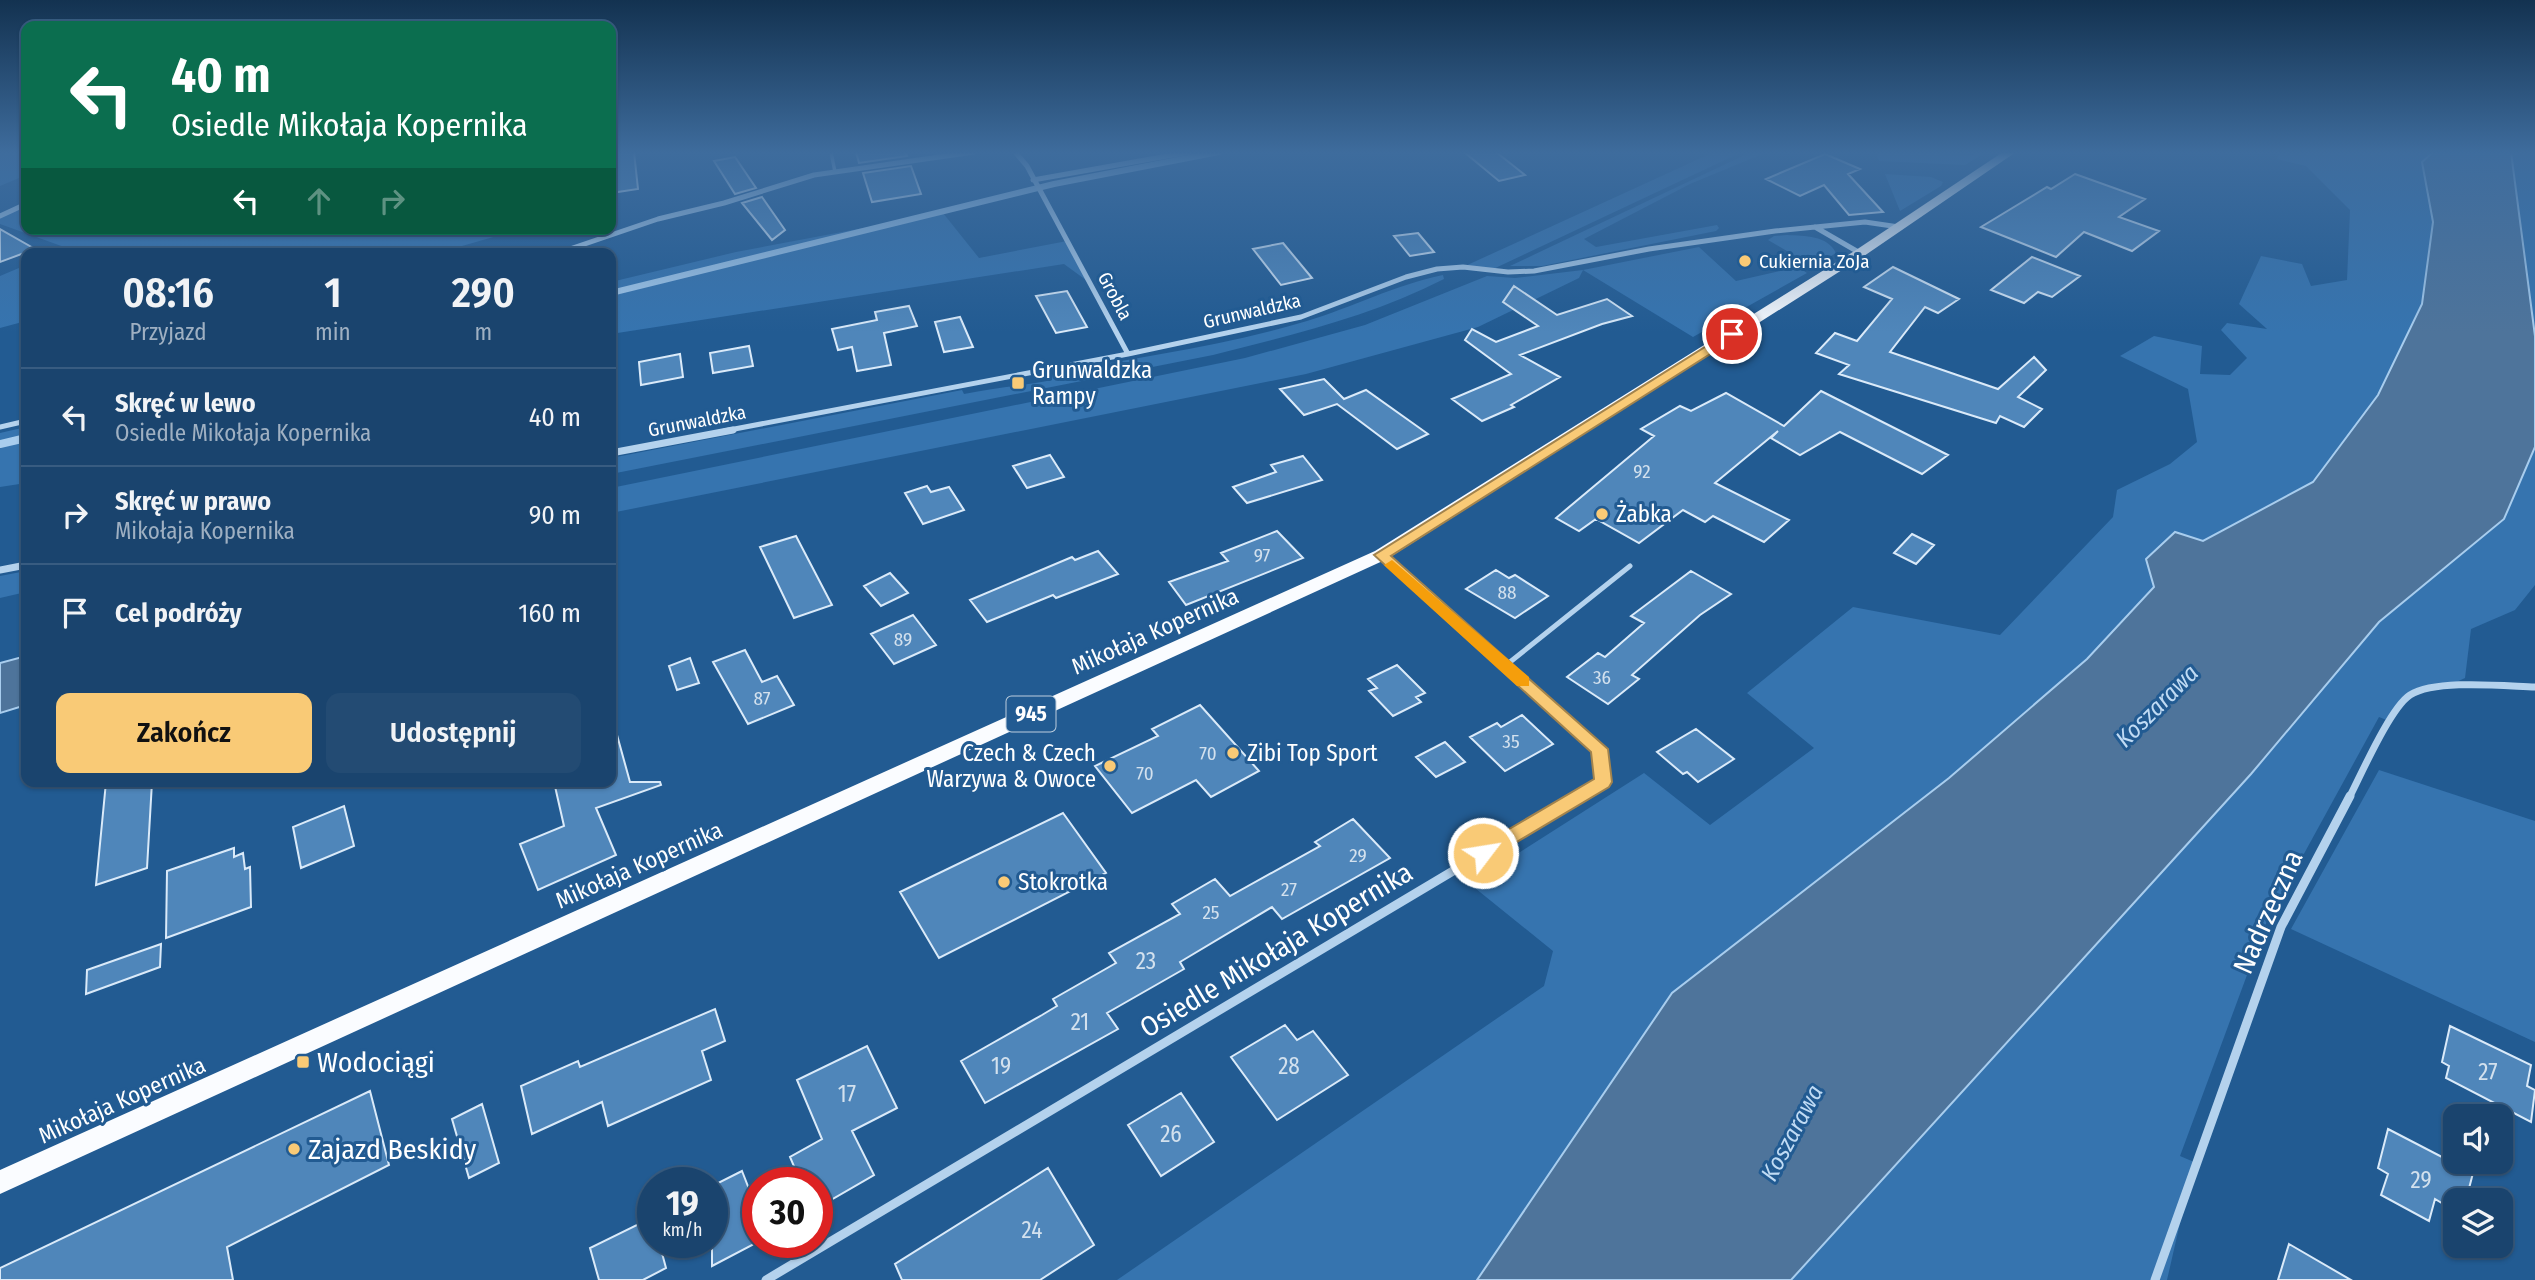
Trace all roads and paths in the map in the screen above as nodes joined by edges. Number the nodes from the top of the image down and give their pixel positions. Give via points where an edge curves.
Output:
1 (688, 212) edge
2 (1050, 212) edge
3 (1922, 212) edge
4 (1815, 227) junction
5 (1899, 227) junction
6 (616, 233) edge
7 (611, 235) edge
8 (573, 248) edge
9 (1860, 253) junction
10 (1128, 354) junction
11 (21, 422) edge
12 (0, 427) edge
13 (616, 452) edge
14 (1381, 555) junction
15 (21, 566) edge
16 (1630, 566) dead end
17 (0, 570) edge
18 (1505, 666) junction
19 (2535, 687) edge
20 (0, 1182) edge
21 (766, 1280) edge
22 (2155, 1280) edge

1 - 6 street
2 - 10 street, Grobla
3 - 5 main road, Mikołaja Kopernika / 945
4 - 5 street, Grunwaldzka via 1865,222
4 - 9 street
4 - 10 street, Grunwaldzka via 1648,248 1534,271 1437,269 1301,317
5 - 9 main road, Mikołaja Kopernika / 945
7 - 8 street
9 - 14 main road, Mikołaja Kopernika / 945
10 - 13 street, Grunwaldzka
11 - 12 street
14 - 18 street, Osiedle Mikołaja Kopernika
14 - 20 main road, Mikołaja Kopernika / 945
15 - 17 street
16 - 18 lane
18 - 21 street, Osiedle Mikołaja Kopernika via 1599,749 1603,782
19 - 22 street, Nadrzeczna via 2450,685 2424,691 2410,695 2389,721 2281,926

